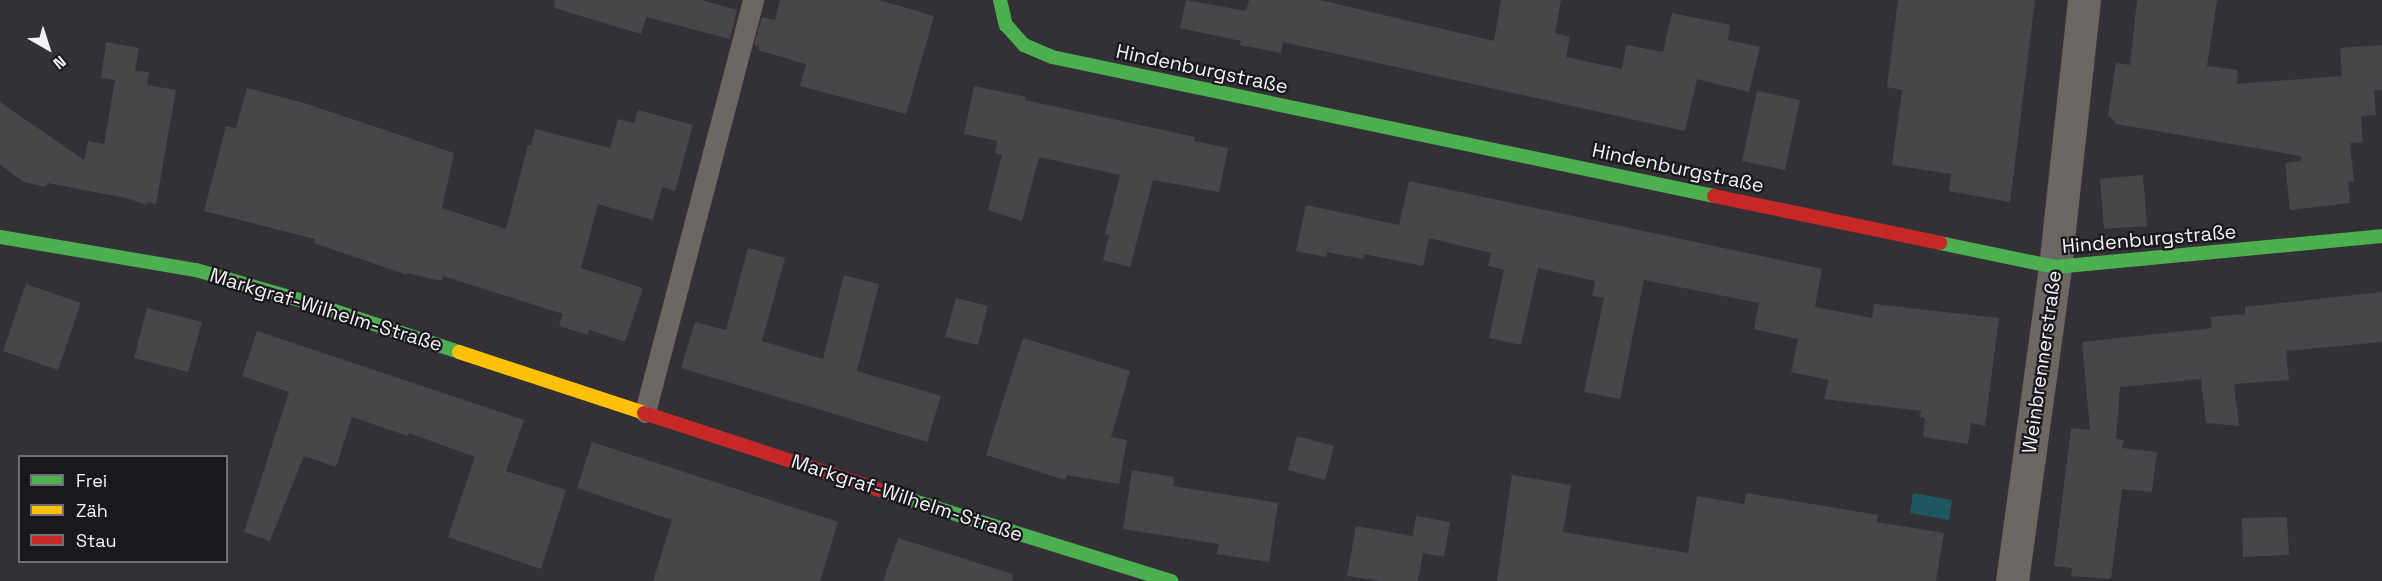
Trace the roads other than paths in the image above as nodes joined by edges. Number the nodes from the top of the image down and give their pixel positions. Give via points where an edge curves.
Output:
1 (753, 0) edge
2 (1000, 0) edge
3 (2084, 0) edge
4 (2382, 236) edge
5 (0, 237) edge
6 (2055, 267) junction
7 (645, 412) junction
8 (1171, 581) edge
9 (2012, 581) edge

1 - 7 lane
2 - 6 street, Hindenburgstraße via 1006,25 1024,45 1052,57
3 - 6 street, Weinbrennerstraße
4 - 6 street, Hindenburgstraße
5 - 7 street, Markgraf-Wilhelm-Straße via 196,270
6 - 9 street, Weinbrennerstraße
7 - 8 street, Markgraf-Wilhelm-Straße via 849,481

